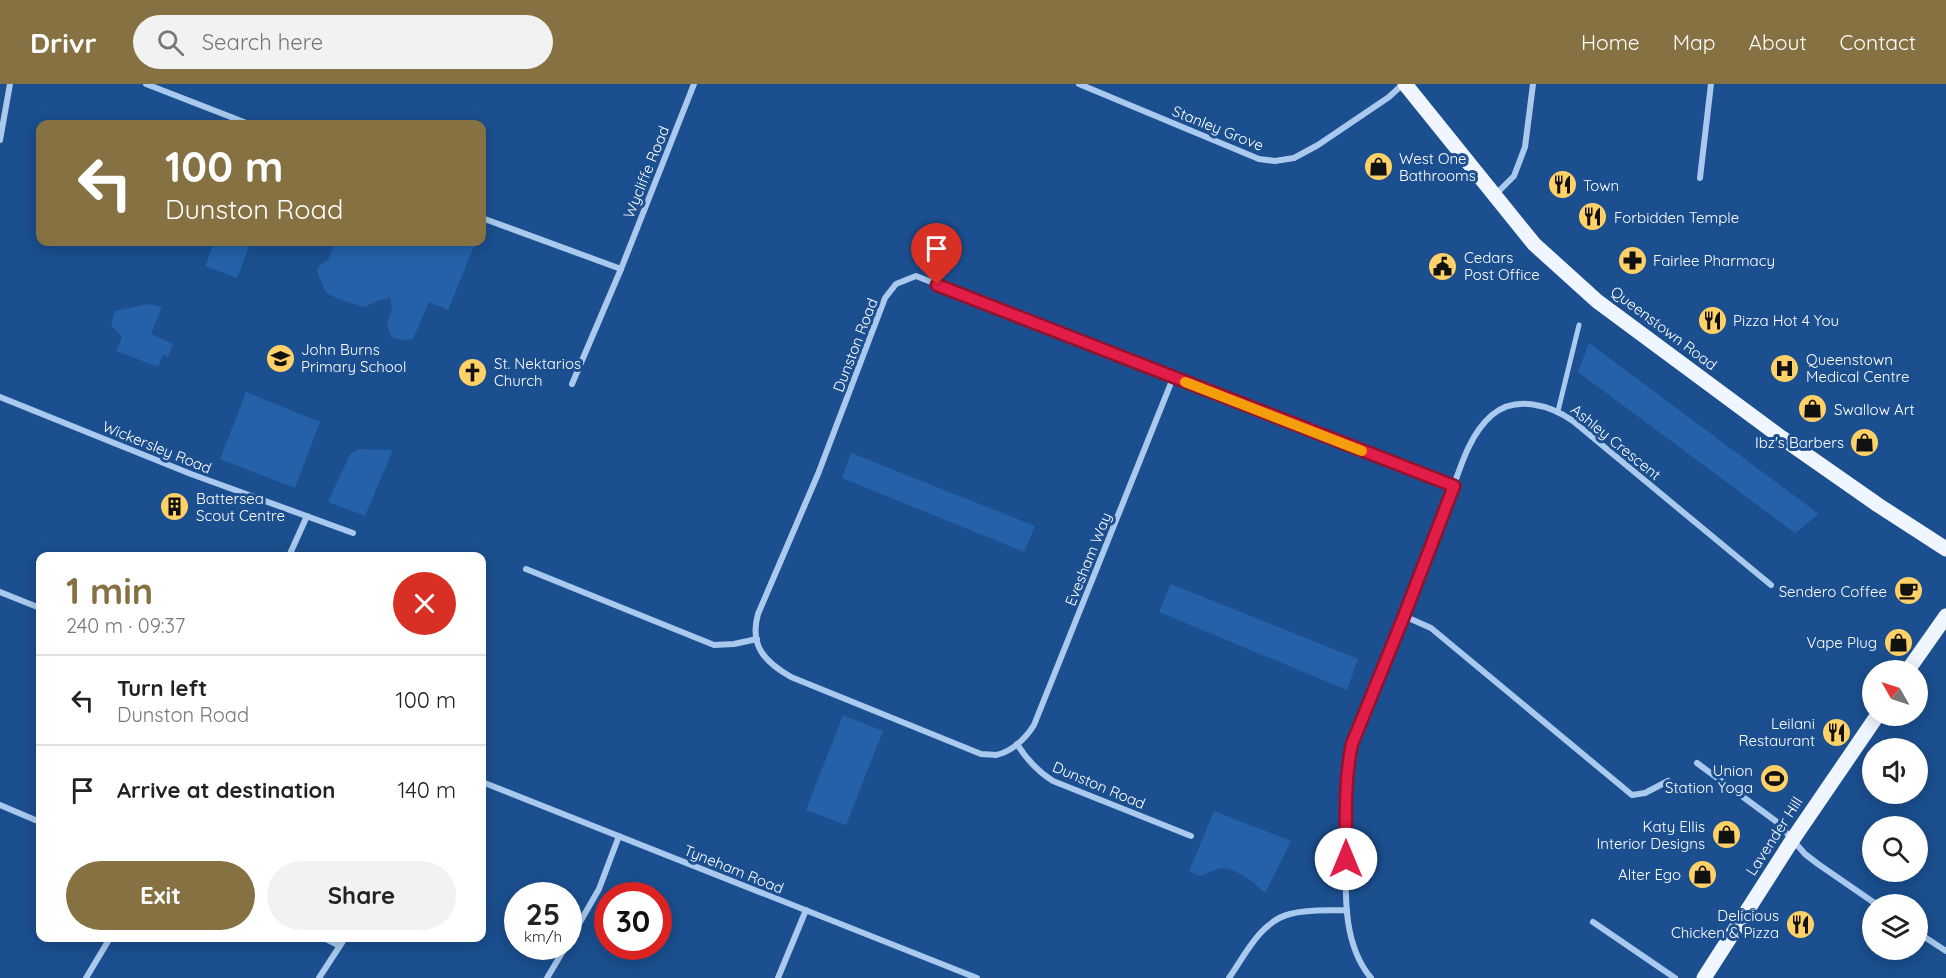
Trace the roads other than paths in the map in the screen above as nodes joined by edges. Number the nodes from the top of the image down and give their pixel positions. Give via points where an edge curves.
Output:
1 (10, 84) edge
2 (146, 84) edge
3 (694, 84) edge
4 (1081, 84) edge
5 (1404, 84) edge
6 (1533, 84) edge
7 (1711, 84) edge
8 (239, 120) edge
9 (0, 140) edge
10 (1700, 178) dead end
11 (1494, 195) junction
12 (486, 219) edge
13 (621, 269) junction
14 (1579, 324) dead end
15 (1173, 378) junction
16 (572, 384) dead end
17 (0, 398) edge
18 (1558, 411) junction
19 (1454, 486) junction
20 (307, 516) junction
21 (353, 533) dead end
22 (1946, 549) edge
23 (291, 552) edge
24 (526, 569) dead end
25 (1771, 585) dead end
26 (0, 592) edge
27 (36, 606) edge
28 (1404, 616) junction
29 (1946, 616) edge
30 (757, 639) junction
31 (1915, 660) edge
32 (1870, 726) edge
33 (1017, 744) junction
34 (1698, 763) dead end
35 (1668, 781) dead end
36 (486, 784) edge
37 (0, 805) edge
38 (36, 820) edge
39 (619, 836) junction
40 (1191, 836) dead end
41 (1793, 839) junction
42 (1862, 894) edge
43 (806, 910) junction
44 (1347, 910) junction
45 (582, 919) edge
46 (1593, 922) dead end
47 (1928, 939) edge
48 (108, 942) edge
49 (332, 942) edge
50 (342, 942) edge
51 (340, 946) junction
52 (1946, 951) edge
53 (558, 960) edge
54 (86, 978) edge
55 (319, 978) edge
56 (547, 978) edge
57 (778, 978) edge
58 (977, 978) edge
59 (1229, 978) edge
60 (1371, 978) edge
61 (1675, 978) edge
62 (1704, 978) edge

1 - 9 street
2 - 8 street
3 - 13 street, Wycliffe Road
4 - 5 street, Stanley Grove via 1259,159 1275,161 1294,158 1318,145
5 - 11 main road, Queenstown Road
6 - 11 street via 1525,147 1514,176
7 - 10 street
11 - 22 main road, Queenstown Road via 1534,244 1597,301 1782,438
12 - 13 street
13 - 16 street, Wycliffe Road
14 - 18 street
15 - 19 street, Dunston Road
15 - 30 street, Dunston Road via 916,276 896,284 885,298 818,474 758,614
15 - 33 street, Evesham Way via 1034,725
17 - 20 street, Wickersley Road
18 - 19 street, Ashley Crescent via 1524,404 1494,413 1470,447
18 - 25 street, Ashley Crescent
19 - 28 street, Ashley Crescent
20 - 21 street, Wickersley Road
20 - 23 street
24 - 30 street via 714,645
26 - 27 street
28 - 35 street via 1431,628 1632,795
28 - 44 street, Ashley Crescent via 1348,762
29 - 31 main road
30 - 33 street via 763,657 791,678 981,754 997,755
32 - 41 main road, Lavender Hill
33 - 40 street, Dunston Road via 1031,764 1053,781
34 - 41 street via 1777,822
36 - 39 street, Tyneham Road
37 - 38 street
39 - 43 street, Tyneham Road
39 - 45 street via 599,889
41 - 42 street via 1805,854
41 - 62 main road, Lavender Hill
43 - 57 street
43 - 58 street, Tyneham Road
44 - 59 street via 1289,914 1270,924
44 - 60 street, Ashley Crescent via 1356,952
46 - 61 street
47 - 52 street
48 - 54 street
49 - 51 street
50 - 51 street
51 - 55 street
53 - 56 street

